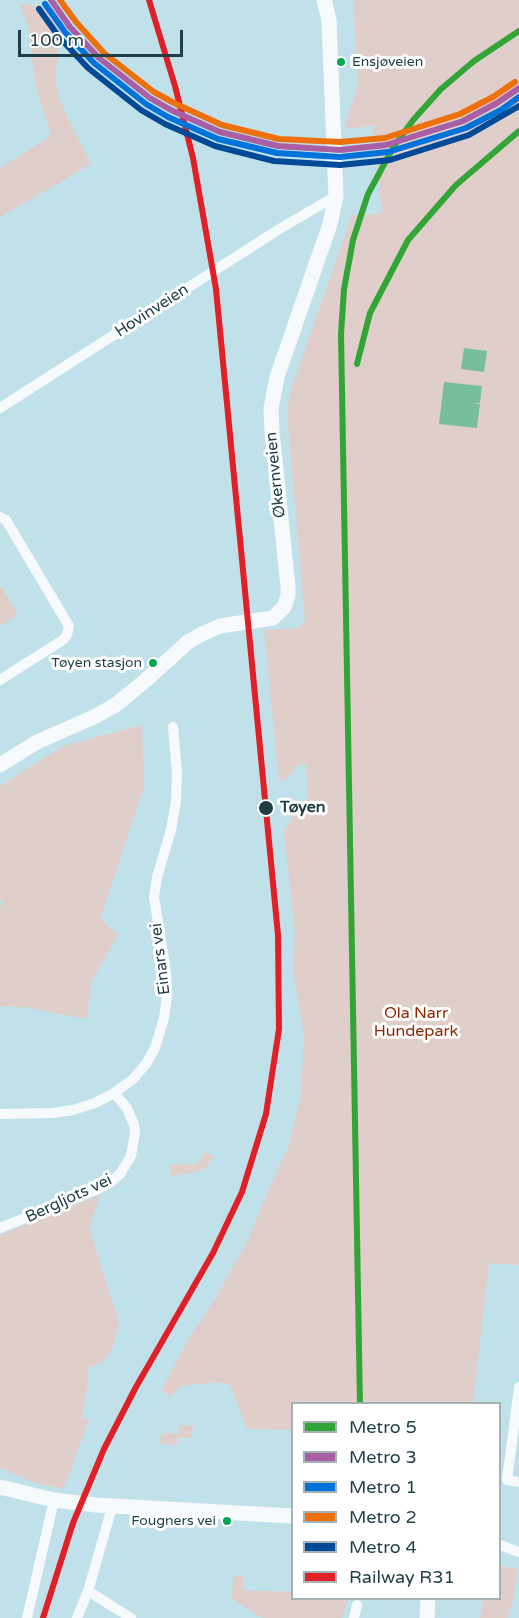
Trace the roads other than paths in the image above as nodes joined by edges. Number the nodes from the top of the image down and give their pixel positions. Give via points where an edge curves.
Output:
1 (324, 0) edge
2 (335, 0) edge
3 (329, 20) junction
4 (336, 196) junction
5 (0, 408) edge
6 (0, 517) edge
7 (0, 680) edge
8 (173, 727) dead end
9 (0, 765) edge
10 (114, 1094) junction
11 (0, 1114) edge
12 (0, 1228) edge
13 (519, 1387) edge
14 (519, 1482) edge
15 (0, 1487) edge
16 (54, 1500) junction
17 (112, 1507) junction
18 (291, 1516) edge
19 (501, 1545) edge
20 (519, 1552) edge
21 (88, 1591) junction
22 (428, 1600) edge
23 (357, 1605) dead end
24 (27, 1618) edge
25 (78, 1618) edge
26 (131, 1618) edge
27 (354, 1618) edge
28 (427, 1618) edge

1 - 3 main road, Økernveien
2 - 3 main road, Økernveien
3 - 4 main road, Økernveien
4 - 5 street, Hovinveien
4 - 9 main road, Økernveien via 272,400 288,587 284,607 273,618 220,626 202,634 117,704 37,742
6 - 7 street via 6,520 68,620 69,631 63,640
8 - 10 street, Einars vei via 176,801 154,897 166,973 164,1018 146,1064
10 - 11 street, Einars vei via 73,1110
10 - 12 street, Bergljots vei via 127,1108 135,1133 130,1156 120,1174 105,1186
13 - 14 street via 507,1480
15 - 16 main road
16 - 17 main road
16 - 24 street
17 - 18 main road
17 - 21 street
19 - 20 street
21 - 25 street
21 - 26 street
22 - 28 main road
23 - 27 street

